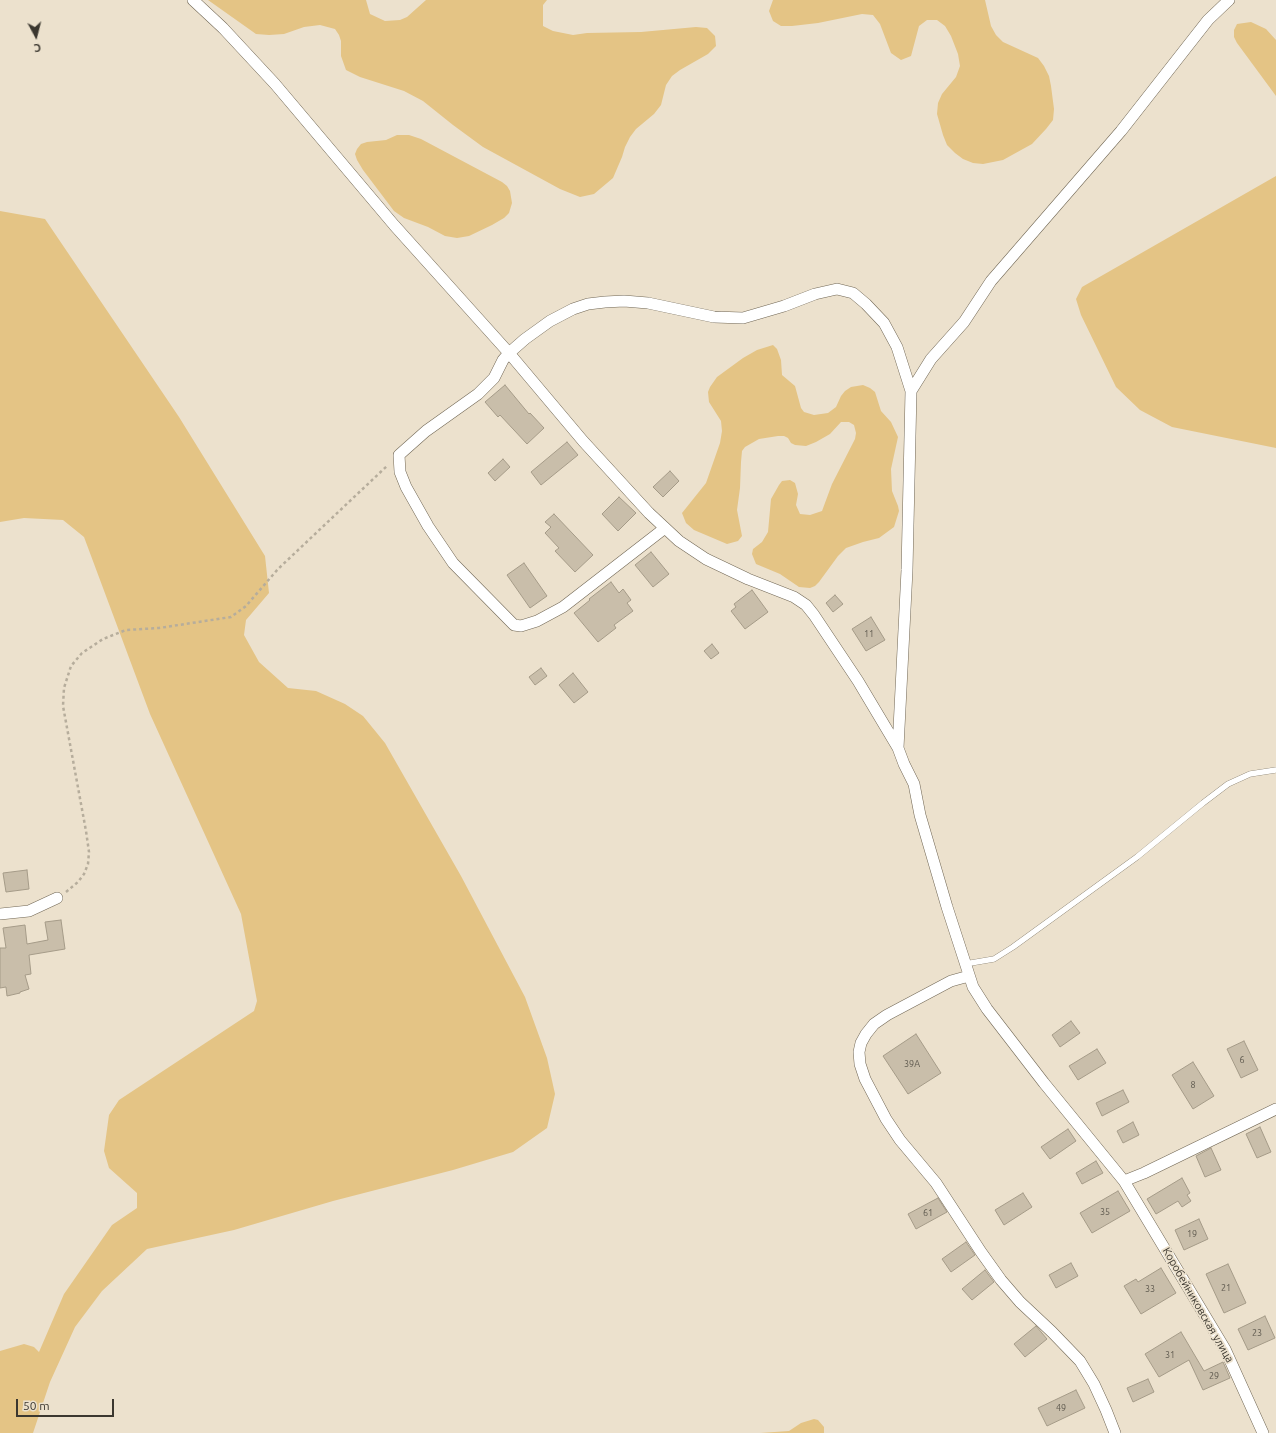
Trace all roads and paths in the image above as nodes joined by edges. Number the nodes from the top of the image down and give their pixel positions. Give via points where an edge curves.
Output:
1 (193, 0) edge
2 (1229, 0) edge
3 (509, 353) junction
4 (911, 391) junction
5 (399, 455) junction
6 (665, 528) junction
7 (898, 748) junction
8 (1276, 770) edge
9 (57, 898) joint
10 (0, 914) edge
11 (965, 964) junction
12 (969, 976) junction
13 (1276, 1108) edge
14 (1124, 1181) junction
15 (1116, 1433) edge
16 (1263, 1433) edge

1 - 3 street via 275,84 394,225
2 - 4 street via 1208,20 1121,131 991,281 964,322 930,360
3 - 4 street via 550,321 588,304 624,301 648,303 714,318 743,318 814,294 837,289 853,293 884,323 897,347
3 - 5 street via 494,378 483,389 426,431
3 - 6 street via 583,441
4 - 7 street via 907,570
5 - 6 street via 400,472 406,487 453,563 514,625 521,626 537,621 563,607
5 - 9 path via 278,569 246,606 231,617 159,628 126,630 82,653 71,666 64,688 63,706 89,852 84,874
6 - 7 street via 706,559 748,579 782,591 806,606 858,681
7 - 11 street, Коробейниковская улица via 914,784 920,815
8 - 11 lane via 1250,774 1228,784 1137,857 1013,947 994,959
9 - 10 street via 29,911
11 - 12 street, Коробейниковская улица
12 - 14 street, Коробейниковская улица via 987,1010
12 - 15 street via 951,981 874,1024 861,1043 860,1064 886,1119 936,1183 1001,1280 1080,1361 1094,1384
13 - 14 street
14 - 16 street, Коробейниковская улица via 1225,1349

